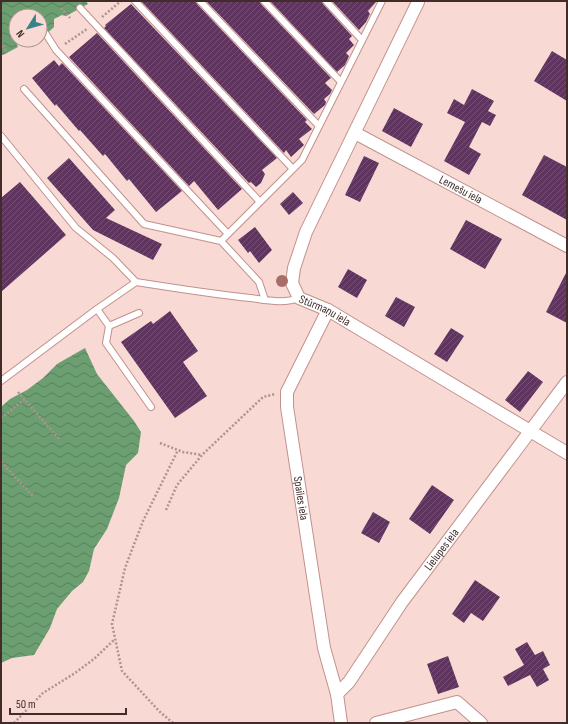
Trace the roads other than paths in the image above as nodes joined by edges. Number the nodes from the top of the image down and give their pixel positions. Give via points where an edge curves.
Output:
1 (135, 1) edge
2 (200, 1) edge
3 (264, 1) edge
4 (326, 1) edge
5 (382, 1) edge
6 (418, 2) edge
7 (80, 8) dead end
8 (48, 37) edge
9 (362, 40) junction
10 (341, 82) junction
11 (24, 88) dead end
12 (319, 126) junction
13 (355, 133) junction
14 (1, 136) edge
15 (293, 169) junction
16 (260, 202) junction
17 (228, 234) junction
18 (221, 241) junction
19 (567, 246) edge
20 (136, 282) junction
21 (299, 298) junction
22 (265, 300) junction
23 (97, 309) junction
24 (328, 310) junction
25 (139, 313) dead end
26 (109, 326) junction
27 (1, 380) edge
28 (567, 382) edge
29 (151, 406) dead end
30 (531, 431) junction
31 (567, 453) edge
32 (337, 694) junction
33 (341, 723) edge
34 (376, 723) edge
35 (481, 723) edge

1 - 15 lane
2 - 12 lane
3 - 10 lane
4 - 9 lane
5 - 9 lane
6 - 13 street, Stūrmaņu iela
7 - 16 lane
8 - 17 lane via 56,50
9 - 10 lane
10 - 12 lane
11 - 18 lane via 144,224
12 - 15 lane via 302,160
13 - 19 street, Lemešu iela
13 - 21 street, Stūrmaņu iela via 306,232 294,268 292,283
14 - 20 lane via 76,228 113,258
15 - 16 lane
16 - 17 lane
17 - 18 lane
18 - 22 lane via 259,282
20 - 22 lane
20 - 23 lane
21 - 22 lane via 291,301
21 - 24 street, Stūrmaņu iela
23 - 26 lane
23 - 27 lane
24 - 30 street, Stūrmaņu iela
24 - 32 street, Spailes iela via 287,392 287,407 323,640
25 - 26 lane
26 - 29 lane via 106,343
28 - 30 street, Lielupes iela
30 - 31 street, Stūrmaņu iela
30 - 32 street, Lielupes iela via 402,602 349,682
32 - 33 street
34 - 35 street via 457,702

